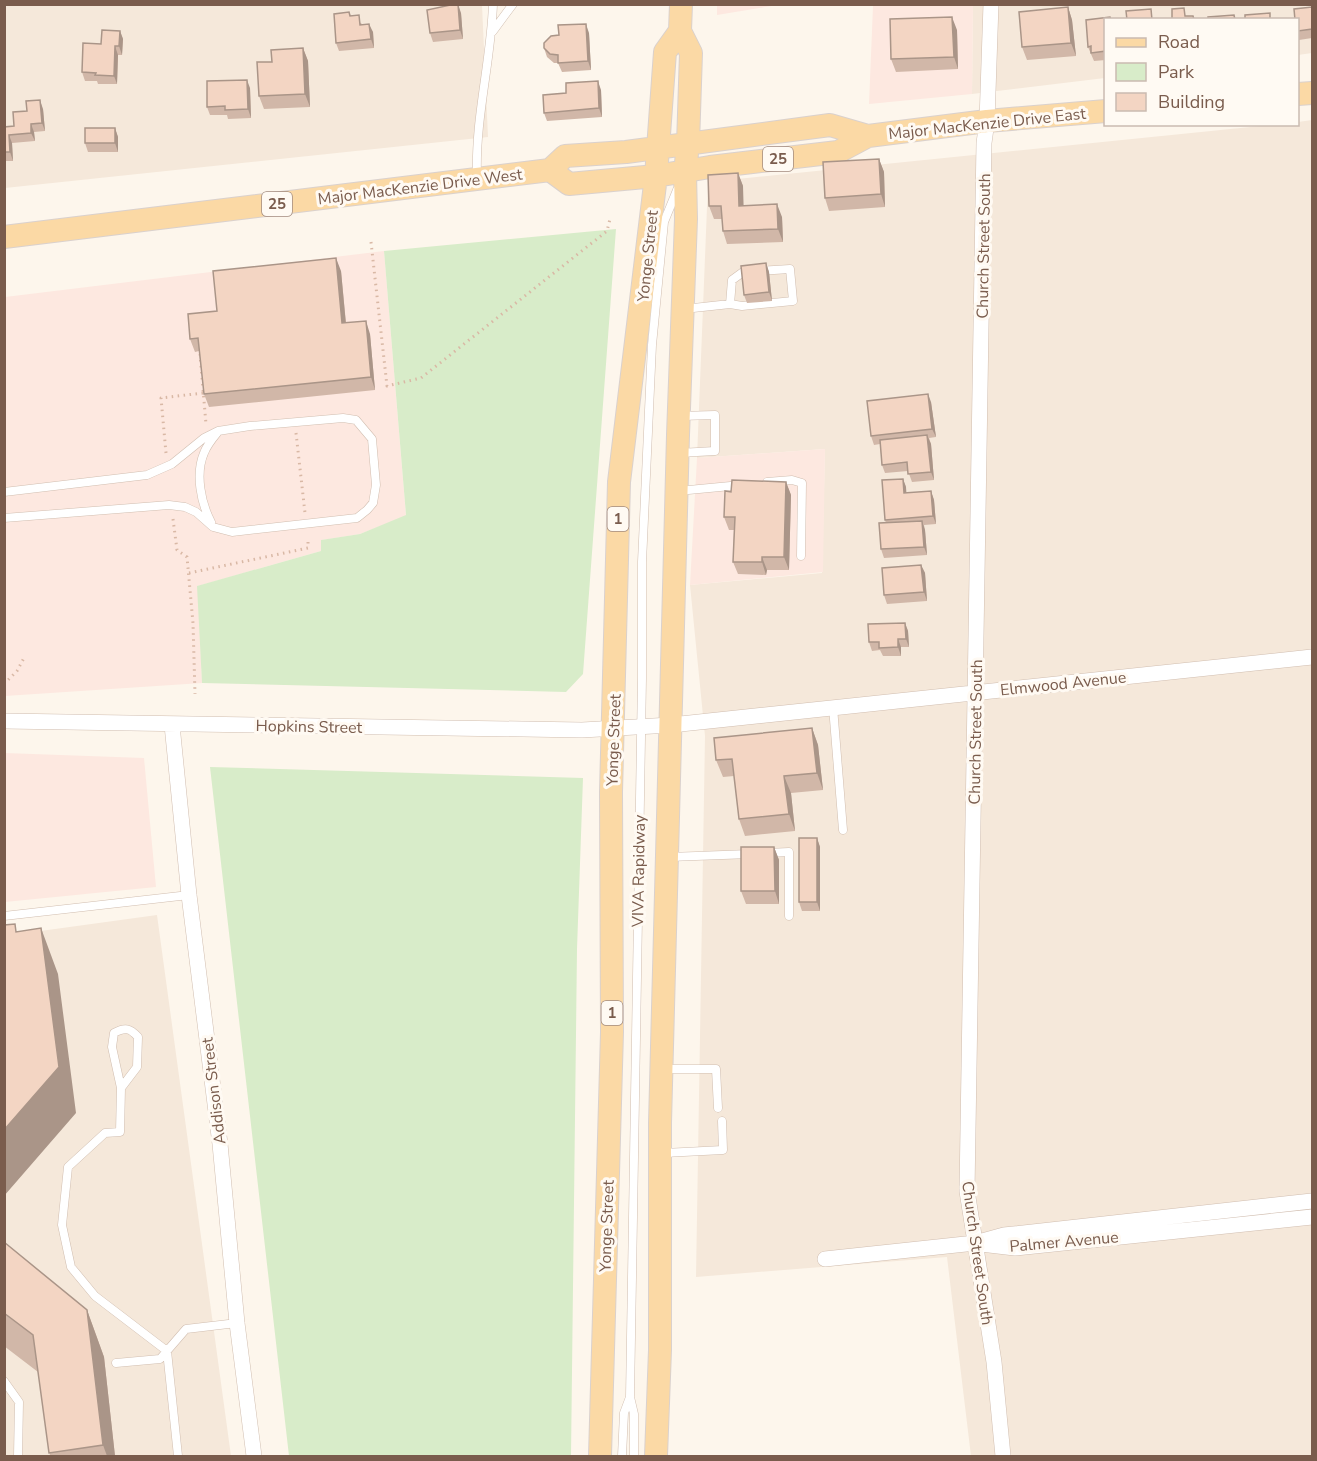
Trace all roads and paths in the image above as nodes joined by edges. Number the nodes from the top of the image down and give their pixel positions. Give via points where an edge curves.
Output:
1 (493, 4) edge
2 (513, 4) edge
3 (681, 4) edge
4 (991, 4) edge
5 (680, 31) junction
6 (492, 33) junction
7 (1104, 111) edge
8 (987, 121) junction
9 (868, 136) junction
10 (688, 144) junction
11 (658, 147) junction
12 (550, 170) junction
13 (685, 172) junction
14 (656, 176) junction
15 (477, 179) junction
16 (610, 219) dead end
17 (4, 237) edge
18 (371, 242) dead end
19 (730, 304) junction
20 (682, 309) junction
21 (641, 311) junction
22 (652, 345) junction
23 (200, 354) edge
24 (203, 393) junction
25 (678, 417) junction
26 (206, 424) dead end
27 (218, 431) junction
28 (296, 431) dead end
29 (677, 453) junction
30 (166, 458) dead end
31 (760, 483) edge
32 (749, 484) edge
33 (728, 487) junction
34 (676, 491) junction
35 (4, 492) edge
36 (727, 496) edge
37 (172, 513) dead end
38 (305, 516) dead end
39 (4, 518) edge
40 (213, 527) junction
41 (308, 539) dead end
42 (801, 556) dead end
43 (189, 573) junction
44 (25, 656) dead end
45 (1312, 657) edge
46 (4, 684) edge
47 (975, 692) junction
48 (195, 694) dead end
49 (833, 707) junction
50 (4, 720) edge
51 (172, 724) junction
52 (671, 724) junction
53 (641, 726) junction
54 (614, 728) junction
55 (843, 831) dead end
56 (668, 857) junction
57 (189, 896) junction
58 (4, 916) edge
59 (789, 916) dead end
60 (662, 1069) junction
61 (121, 1088) junction
62 (718, 1108) dead end
63 (722, 1121) dead end
64 (661, 1153) junction
65 (1312, 1201) edge
66 (1312, 1217) edge
67 (975, 1243) junction
68 (825, 1260) dead end
69 (237, 1323) junction
70 (167, 1351) junction
71 (116, 1363) dead end
72 (4, 1381) edge
73 (630, 1397) junction
74 (18, 1456) edge
75 (178, 1456) edge
76 (254, 1456) edge
77 (600, 1456) edge
78 (622, 1456) edge
79 (634, 1456) edge
80 (656, 1456) edge
81 (1003, 1456) edge

1 - 6 lane
2 - 6 lane
3 - 5 main road, Yonge Street
4 - 8 street, Church Street South
5 - 10 main road, Yonge Street via 691,53
5 - 11 main road, Yonge Street via 665,52
6 - 15 lane via 476,146
7 - 8 main road, Major MacKenzie Drive East / 25
8 - 9 main road, Major MacKenzie Drive East / 25
8 - 47 street, Church Street South
9 - 10 main road, Major MacKenzie Drive East / 25 via 830,125
9 - 13 main road, Major MacKenzie Drive East / 25 via 838,152
10 - 11 main road, Major MacKenzie Drive West / 25
10 - 13 main road, Yonge Street
11 - 12 main road, Major MacKenzie Drive West / 25 via 565,156
11 - 14 main road, Yonge Street / 1
12 - 14 main road, 25 via 568,184
12 - 15 main road, Major MacKenzie Drive West / 25
13 - 14 main road, 25
13 - 20 main road, Yonge Street
13 - 22 lane, VIVA Rapidway via 664,222
14 - 21 main road, Yonge Street / 1
15 - 17 main road, Major MacKenzie Drive West / 25
16 - 18 path via 608,231 421,378 387,386
19 - 19 lane via 732,280 743,272 790,269 793,301
19 - 20 lane
20 - 25 main road, Yonge Street
21 - 22 lane, VIVA Rapidway
21 - 54 main road, Yonge Street / 1 via 619,482
22 - 53 lane, VIVA Rapidway via 642,562
23 - 24 path
24 - 26 path
24 - 30 path via 161,398
25 - 29 main road, Yonge Street
25 - 29 lane via 715,415 715,451
27 - 35 lane via 172,464 147,475
27 - 40 lane via 201,464 201,496
27 - 40 lane via 343,418 356,420 372,439 376,485 373,503 357,518 232,532
28 - 38 path
29 - 34 main road, Yonge Street
31 - 42 lane via 802,483
32 - 33 lane
33 - 34 lane
33 - 36 lane
34 - 52 main road, Yonge Street
37 - 43 path via 177,550 187,557
39 - 40 lane via 169,505 196,512
41 - 43 path via 308,548
43 - 48 path
44 - 46 path
45 - 47 street, Elmwood Avenue
47 - 49 street, Elmwood Avenue
47 - 67 street, Church Street South via 967,1191
49 - 52 street, Elmwood Avenue
49 - 55 lane
50 - 51 street, Hopkins Street
51 - 54 street, Hopkins Street
51 - 57 street, Addison Street
52 - 53 street, Elmwood Avenue
52 - 56 main road, Yonge Street
53 - 54 street, Hopkins Street
53 - 73 lane, VIVA Rapidway
54 - 77 main road, Yonge Street / 1 via 610,792 612,1032
56 - 59 lane via 789,852
56 - 60 main road, Yonge Street
57 - 58 lane
57 - 69 street, Addison Street via 220,1144
60 - 62 lane via 716,1070
60 - 64 main road, Yonge Street
61 - 61 lane via 137,1067 138,1037 123,1028 114,1033 112,1047
61 - 70 lane via 120,1132 105,1133 68,1167 62,1225 71,1267 89,1289
63 - 64 lane via 723,1150
64 - 80 main road, Yonge Street
65 - 67 street, Palmer Avenue via 1004,1234
66 - 67 street, Palmer Avenue via 1015,1248
67 - 68 street
67 - 81 street, Church Street South via 994,1362
69 - 70 lane via 186,1329
69 - 76 street, Addison Street
70 - 71 lane via 160,1359
70 - 75 lane
72 - 74 lane via 19,1402
73 - 78 lane, VIVA Rapidway via 624,1413
73 - 79 lane, VIVA Rapidway

